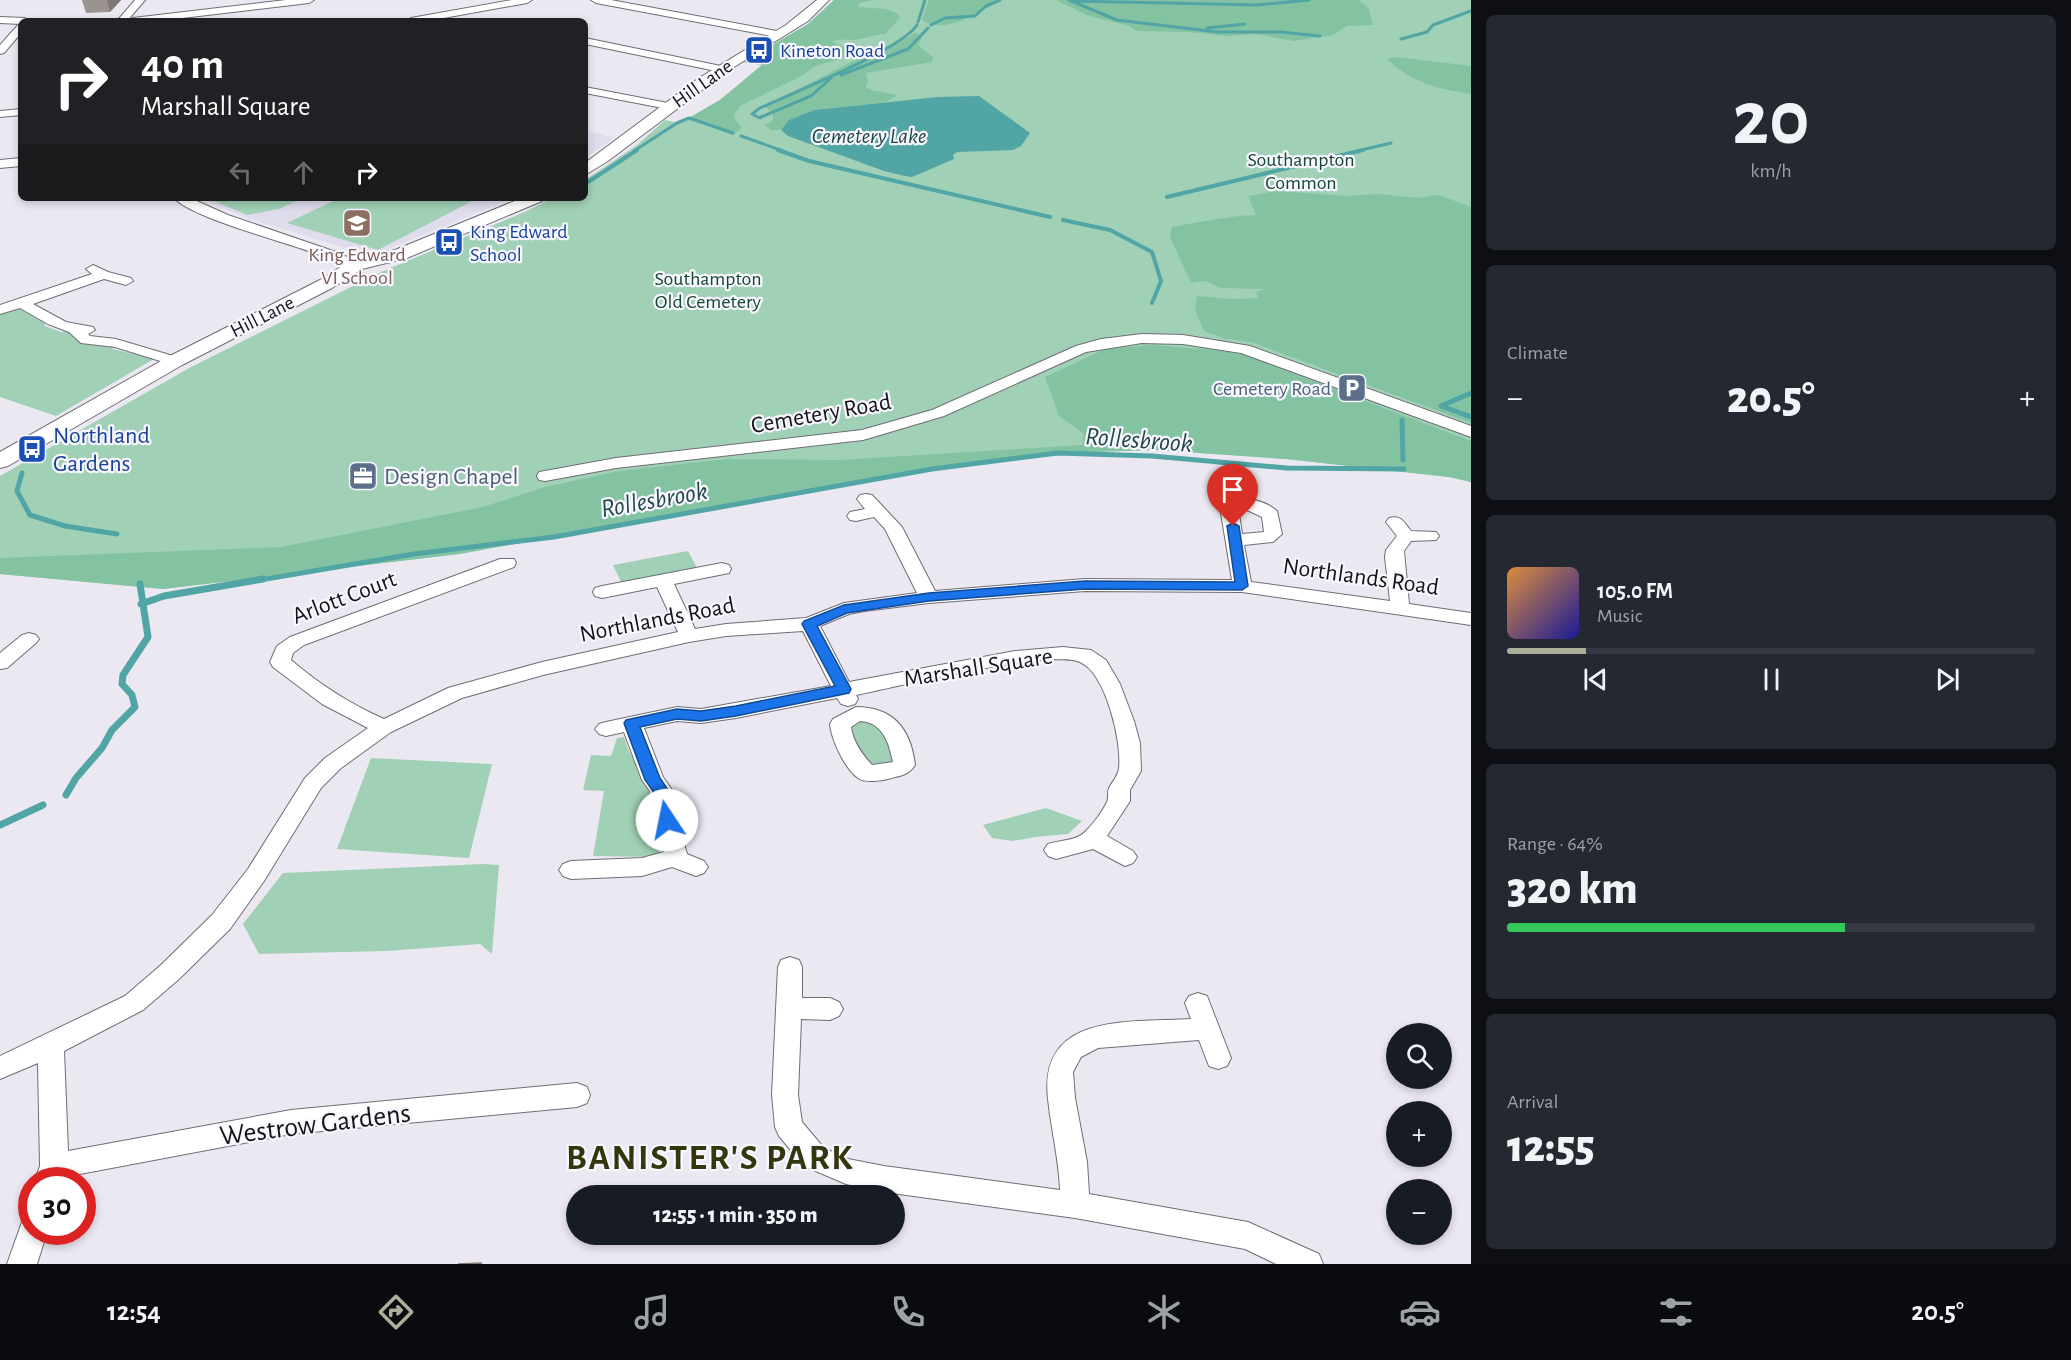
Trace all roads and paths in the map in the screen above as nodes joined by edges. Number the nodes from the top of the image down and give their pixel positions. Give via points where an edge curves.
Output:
1 (140, 0) edge
2 (309, 0) edge
3 (527, 0) edge
4 (596, 0) edge
5 (823, 0) edge
6 (462, 13) junction
7 (125, 18) edge
8 (158, 18) edge
9 (430, 18) edge
10 (477, 18) edge
11 (0, 20) edge
12 (18, 21) edge
13 (18, 30) edge
14 (777, 34) junction
15 (588, 41) edge
16 (0, 51) edge
17 (721, 69) junction
18 (588, 91) edge
19 (668, 106) junction
20 (18, 112) edge
21 (0, 114) edge
22 (18, 162) edge
23 (0, 164) edge
24 (588, 168) edge
25 (185, 201) edge
26 (529, 201) edge
27 (356, 265) junction
28 (126, 281) dead end
29 (22, 303) junction
30 (0, 310) edge
31 (175, 361) junction
32 (1471, 432) edge
33 (0, 461) edge
34 (544, 476) dead end
35 (856, 516) dead end
36 (1430, 536) dead end
37 (1235, 540) dead end
38 (507, 563) dead end
39 (722, 569) dead end
40 (663, 581) junction
41 (1242, 586) junction
42 (602, 592) dead end
43 (929, 597) junction
44 (1400, 608) junction
45 (1471, 619) edge
46 (809, 624) junction
47 (689, 636) junction
48 (29, 639) dead end
49 (0, 663) edge
50 (844, 689) junction
51 (856, 714) dead end
52 (631, 723) junction
53 (384, 727) junction
54 (606, 729) dead end
55 (1093, 839) junction
56 (1056, 850) dead end
57 (1125, 857) dead end
58 (673, 858) junction
59 (696, 867) dead end
60 (571, 870) dead end
61 (790, 967) dead end
62 (1198, 1003) dead end
63 (788, 1008) junction
64 (830, 1009) dead end
65 (1206, 1029) junction
66 (51, 1046) junction
67 (1218, 1058) dead end
68 (0, 1068) edge
69 (577, 1095) dead end
70 (51, 1167) edge
71 (79, 1167) edge
72 (1075, 1205) junction
73 (28, 1245) edge
74 (22, 1264) edge
75 (1308, 1264) edge

1 - 7 street
2 - 8 street
3 - 6 street
4 - 14 street
5 - 14 street, Hill Lane
6 - 9 street
6 - 10 street
11 - 12 street
13 - 16 street
14 - 17 street, Hill Lane
15 - 17 street
17 - 19 street, Hill Lane
18 - 19 street
19 - 24 street, Hill Lane
20 - 21 street
22 - 23 street
25 - 27 street
26 - 27 street, Hill Lane via 401,254
27 - 31 street, Hill Lane
28 - 29 street via 97,271
29 - 30 street
29 - 31 street via 75,330 86,340 116,343
31 - 33 street, Hill Lane
32 - 34 street, Cemetery Road via 1245,349 1216,343 1132,338 1081,349 938,413 863,435 616,463
35 - 43 street via 872,505 893,527
36 - 44 street via 1401,529 1394,557
37 - 41 street
38 - 53 street, Arlott Court via 477,565 284,650 280,662 301,680 348,712
39 - 40 street
40 - 42 street
40 - 47 street
41 - 43 street, Northlands Road via 1085,585
41 - 44 street, Northlands Road
43 - 46 street, Northlands Road via 844,609
44 - 45 street, Northlands Road
46 - 47 street, Northlands Road
46 - 50 street
47 - 53 street, Northlands Road via 455,693
48 - 49 street
50 - 51 street
50 - 52 street, Marshall Square via 736,711 701,716 677,714
50 - 55 street, Marshall Square via 1015,657 1074,653 1092,659 1103,672 1124,721 1130,771 1119,790 1119,801
52 - 54 street, Marshall Square
52 - 58 street via 653,780 661,790 660,801 676,852
53 - 66 street, Northlands Road via 333,763 313,783 256,875 221,922 170,972 134,1003
55 - 56 street
55 - 57 street
58 - 59 street
58 - 60 street via 642,867
61 - 63 street
62 - 65 street
63 - 64 street
63 - 72 street via 785,1095 789,1127 814,1157 846,1171 884,1179
65 - 67 street
65 - 72 street via 1094,1037 1072,1049 1060,1072 1060,1098 1073,1162
66 - 68 street, Northlands Road
66 - 70 street
69 - 71 street, Westrow Gardens via 291,1122
72 - 75 street via 1248,1236
73 - 74 street

